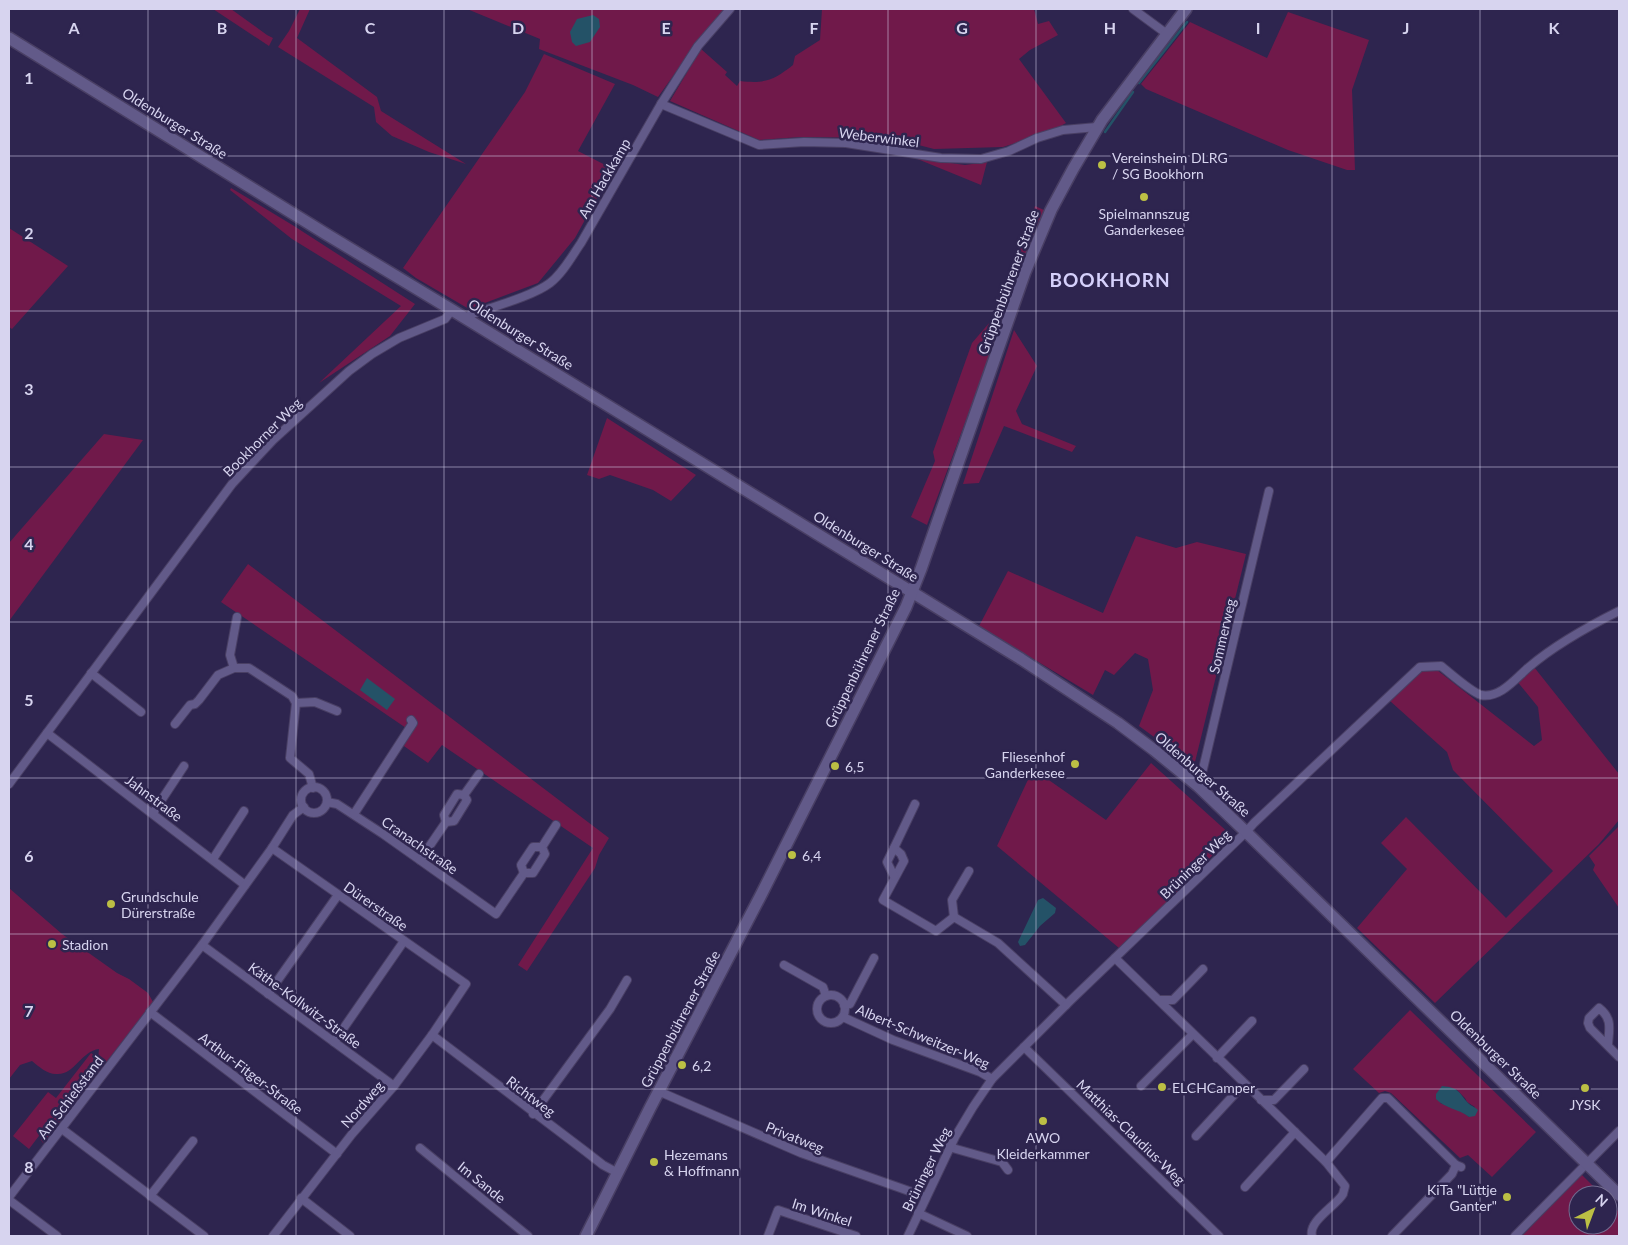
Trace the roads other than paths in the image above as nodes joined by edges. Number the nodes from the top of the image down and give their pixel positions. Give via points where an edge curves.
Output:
1 (730, 9) edge
2 (1133, 9) edge
3 (1186, 9) edge
4 (1167, 34) junction
5 (9, 38) edge
6 (662, 104) junction
7 (1097, 127) junction
8 (452, 310) junction
9 (467, 319) junction
10 (1268, 491) dead end
11 (912, 591) junction
12 (1619, 611) edge
13 (237, 617) dead end
14 (234, 668) junction
15 (91, 673) junction
16 (296, 702) junction
17 (337, 710) dead end
18 (141, 712) dead end
19 (411, 720) dead end
20 (175, 724) dead end
21 (47, 732) junction
22 (184, 766) dead end
23 (479, 774) dead end
24 (1193, 782) junction
25 (9, 784) edge
26 (313, 788) junction
27 (327, 802) junction
28 (915, 804) dead end
29 (304, 807) junction
30 (244, 812) dead end
31 (153, 813) junction
32 (354, 814) junction
33 (556, 825) dead end
34 (1246, 832) junction
35 (542, 847) junction
36 (272, 848) junction
37 (894, 848) junction
38 (213, 859) junction
39 (420, 860) junction
40 (969, 871) dead end
41 (524, 873) junction
42 (894, 876) junction
43 (245, 885) junction
44 (338, 895) junction
45 (954, 917) junction
46 (404, 941) junction
47 (202, 945) junction
48 (874, 958) dead end
49 (1114, 958) junction
50 (784, 965) dead end
51 (1203, 969) dead end
52 (627, 980) dead end
53 (466, 984) joint
54 (268, 994) junction
55 (826, 996) junction
56 (1159, 1000) junction
57 (1173, 1000) junction
58 (844, 1005) junction
59 (1066, 1005) junction
60 (150, 1012) junction
61 (1172, 1013) junction
62 (843, 1016) junction
63 (1252, 1021) dead end
64 (1193, 1034) junction
65 (432, 1035) junction
66 (334, 1042) junction
67 (1608, 1045) dead end
68 (1024, 1047) junction
69 (1619, 1056) edge
70 (1217, 1058) junction
71 (1304, 1069) dead end
72 (992, 1079) junction
73 (1244, 1084) junction
74 (394, 1086) junction
75 (1141, 1086) dead end
76 (658, 1092) junction
77 (1261, 1100) junction
78 (1274, 1100) junction
79 (1275, 1113) junction
80 (533, 1114) junction
81 (62, 1129) junction
82 (1619, 1131) edge
83 (1295, 1132) junction
84 (1196, 1136) dead end
85 (193, 1141) dead end
86 (949, 1147) junction
87 (420, 1148) dead end
88 (337, 1154) junction
89 (1326, 1162) junction
90 (1588, 1164) junction
91 (1008, 1170) dead end
92 (618, 1173) junction
93 (1245, 1188) dead end
94 (1619, 1195) edge
95 (150, 1196) junction
96 (926, 1197) junction
97 (9, 1198) edge
98 (301, 1198) junction
99 (918, 1213) junction
100 (57, 1236) edge
101 (204, 1236) edge
102 (272, 1236) edge
103 (350, 1236) edge
104 (528, 1236) edge
105 (586, 1236) edge
106 (768, 1236) edge
107 (856, 1236) edge
108 (908, 1236) edge
109 (967, 1236) edge
110 (1219, 1236) edge
111 (1312, 1236) edge
112 (1392, 1236) edge
113 (1515, 1236) edge

1 - 6 street, Am Hackkamp via 698,46
2 - 4 street
3 - 4 street, Grüppenbührener Straße
4 - 7 street, Grüppenbührener Straße
5 - 8 street, Oldenburger Straße
6 - 7 street, Weberwinkel via 759,145 846,143 941,158 981,159 1063,130
6 - 9 street, Am Hackkamp via 581,243 551,282
7 - 11 street, Grüppenbührener Straße via 1051,210 1025,272
8 - 9 street, Oldenburger Straße
8 - 15 street, Bookhorner Weg via 445,319 399,338 357,365 258,454
9 - 11 street, Oldenburger Straße
10 - 24 street, Sommerweg via 1202,773
11 - 24 street, Oldenburger Straße via 1111,718
11 - 76 street, Grüppenbührener Straße via 762,893
12 - 34 street, Brüninger Weg via 1563,641 1498,693 1481,695 1441,666 1420,667
13 - 14 street via 230,655
14 - 16 street via 249,668 292,696
14 - 20 street via 218,675
15 - 18 street
15 - 21 street, Bookhorner Weg
16 - 17 street via 315,702
16 - 26 street via 290,758 309,774
19 - 32 street via 413,722
21 - 25 street, Bookhorner Weg
21 - 31 street, Jahnstraße
22 - 31 street
23 - 39 street via 464,795 467,800 454,820 446,822
24 - 34 street, Oldenburger Straße
26 - 27 street via 325,793
26 - 29 street via 302,796
27 - 29 street via 319,812 311,812
27 - 32 street, Cranachstraße
28 - 37 street
29 - 36 street via 293,815
30 - 38 street
31 - 38 street, Jahnstraße
32 - 39 street, Cranachstraße
33 - 35 street
34 - 49 street, Brüninger Weg
34 - 90 street, Oldenburger Straße
35 - 41 street via 545,854 533,873
35 - 41 street via 533,847 521,865
36 - 43 street
36 - 44 street, Dürerstraße
37 - 42 street via 887,862
37 - 42 street via 904,861
38 - 43 street, Jahnstraße
39 - 41 street, Cranachstraße via 496,914
40 - 45 street via 952,900
42 - 45 street via 883,900 936,931
43 - 47 street
44 - 46 street, Dürerstraße
44 - 54 street
45 - 59 street via 998,943
46 - 53 street, Dürerstraße
46 - 66 street
47 - 54 street, Käthe-Kollwitz-Straße
47 - 60 street
48 - 58 street, Albert-Schweitzer-Weg via 850,1004
49 - 56 street
49 - 59 street, Brüninger Weg
50 - 55 street, Albert-Schweitzer-Weg via 822,987
51 - 57 street
52 - 80 street via 610,1009
53 - 65 street, Nordweg
54 - 66 street, Käthe-Kollwitz-Straße
55 - 58 street, Albert-Schweitzer-Weg via 837,997
55 - 62 street, Albert-Schweitzer-Weg via 817,1006 820,1019 832,1024
56 - 57 street
56 - 61 street
57 - 61 street
58 - 62 street, Albert-Schweitzer-Weg
59 - 68 street, Brüninger Weg
60 - 81 street, Am Schießstand
60 - 88 street, Arthur-Fitger-Straße
61 - 64 street
62 - 72 street, Albert-Schweitzer-Weg via 893,1040
63 - 70 street
64 - 70 street
64 - 75 street
65 - 74 street, Nordweg
65 - 80 street, Richtweg
66 - 74 street, Käthe-Kollwitz-Straße
67 - 69 street
68 - 72 street, Brüninger Weg
68 - 110 street, Matthias-Claudius-Weg
70 - 73 street
71 - 78 street
72 - 86 street, Brüninger Weg
73 - 77 street
73 - 84 street
74 - 88 street, Nordweg
76 - 92 street, Grüppenbührener Straße
76 - 96 street, Privatweg via 801,1153
77 - 78 street
77 - 79 street
78 - 79 street
79 - 83 street
80 - 92 street, Richtweg
81 - 95 street
81 - 97 street, Am Schießstand
82 - 90 street
83 - 89 street
83 - 93 street
85 - 95 street
86 - 91 street via 1002,1162
86 - 96 street, Brüninger Weg
87 - 104 street, Im Sande
88 - 98 street, Nordweg
89 - 111 street via 1345,1186 1343,1194 1314,1225
89 - 112 street via 1382,1098 1388,1098 1458,1166
90 - 94 street, Oldenburger Straße
90 - 113 street
92 - 105 street, Grüppenbührener Straße
95 - 101 street
96 - 99 street, Brüninger Weg
97 - 100 street
98 - 102 street, Nordweg
98 - 103 street
99 - 108 street, Brüninger Weg
99 - 109 street
106 - 107 street, Im Winkel via 778,1210

